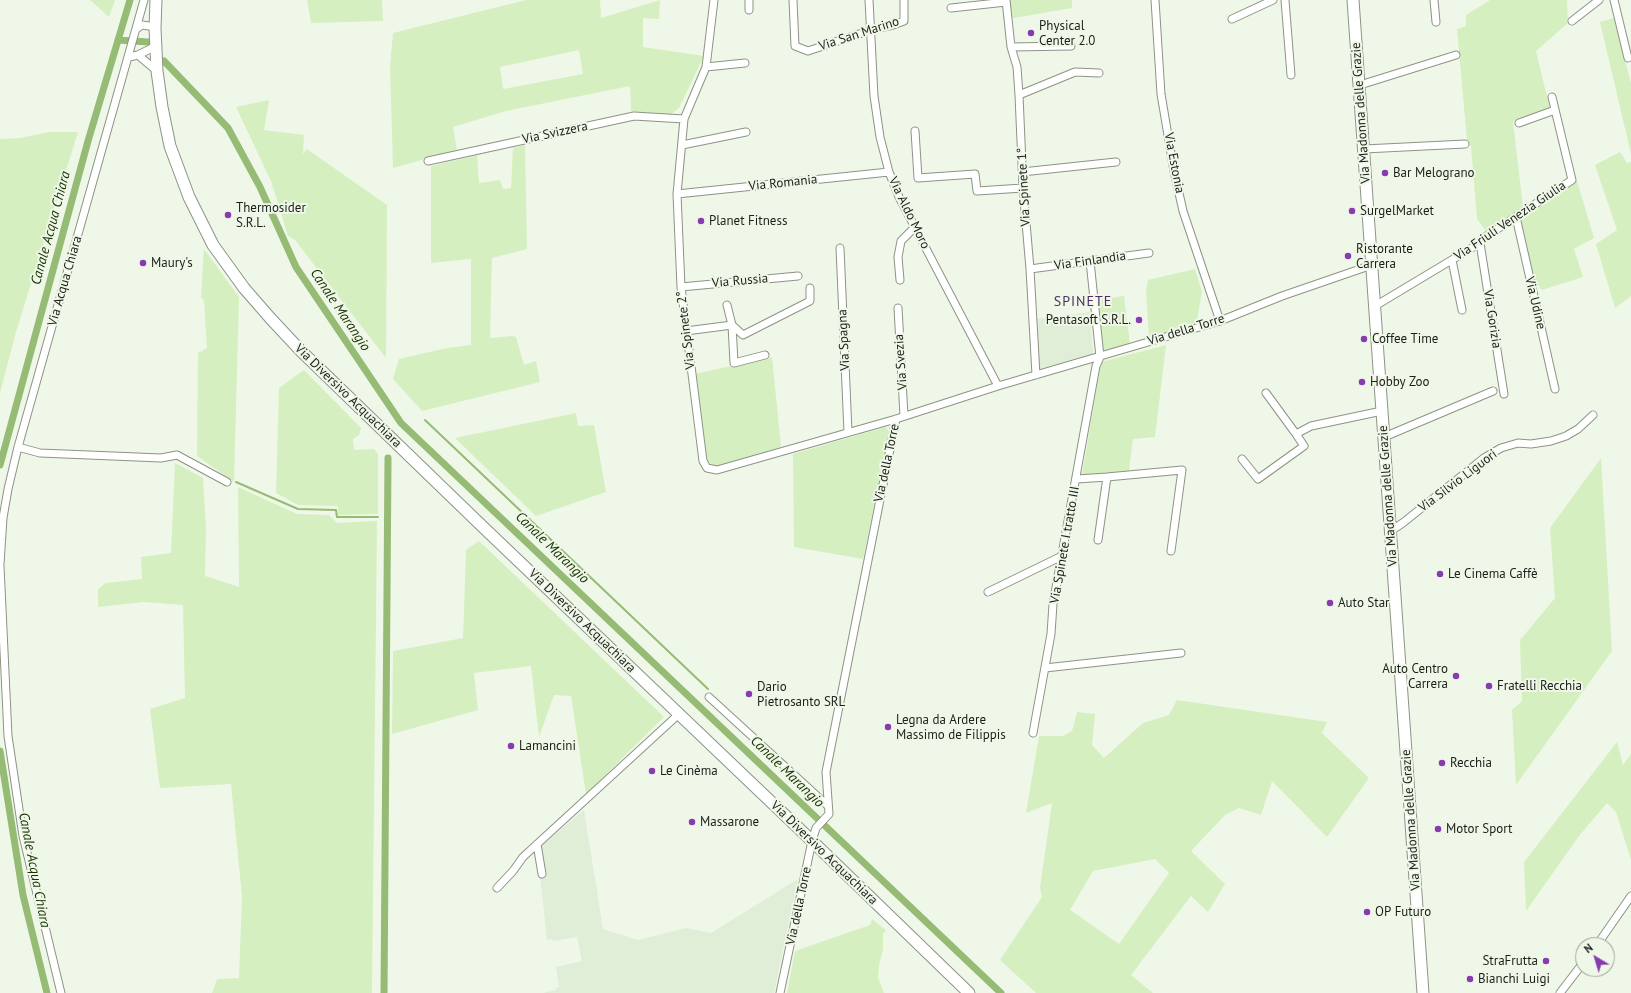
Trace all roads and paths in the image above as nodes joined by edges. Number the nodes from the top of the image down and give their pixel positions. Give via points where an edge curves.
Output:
1 (144, 0) edge
2 (156, 0) edge
3 (714, 0) edge
4 (749, 0) edge
5 (793, 0) edge
6 (869, 0) edge
7 (904, 0) edge
8 (1155, 0) edge
9 (1273, 0) edge
10 (1285, 0) edge
11 (1354, 0) edge
12 (1434, 0) edge
13 (1599, 0) edge
14 (1614, 0) edge
15 (1006, 1) edge
16 (951, 8) dead end
17 (749, 10) dead end
18 (1232, 19) dead end
19 (1572, 21) dead end
20 (1436, 22) dead end
21 (136, 28) junction
22 (155, 28) junction
23 (872, 30) junction
24 (1071, 46) dead end
25 (1011, 47) junction
26 (156, 53) junction
27 (138, 55) junction
28 (1456, 55) dead end
29 (129, 57) junction
30 (1628, 58) dead end
31 (745, 62) dead end
32 (706, 67) junction
33 (157, 71) junction
34 (1099, 73) dead end
35 (1291, 75) dead end
36 (1360, 85) junction
37 (1019, 95) junction
38 (1552, 97) dead end
39 (1555, 110) junction
40 (684, 119) junction
41 (1519, 123) dead end
42 (915, 131) dead end
43 (746, 132) dead end
44 (682, 144) junction
45 (1465, 144) dead end
46 (1364, 149) junction
47 (428, 161) dead end
48 (1116, 162) dead end
49 (889, 172) junction
50 (1022, 172) junction
51 (1023, 188) junction
52 (677, 194) junction
53 (1516, 216) junction
54 (915, 227) junction
55 (1480, 243) junction
56 (840, 248) dead end
57 (1149, 253) dead end
58 (1452, 260) junction
59 (1090, 261) junction
60 (1372, 265) junction
61 (1030, 269) junction
62 (798, 276) dead end
63 (900, 280) dead end
64 (681, 286) junction
65 (810, 288) dead end
66 (727, 304) dead end
67 (1375, 306) junction
68 (898, 308) dead end
69 (1462, 310) dead end
70 (1220, 321) junction
71 (732, 325) junction
72 (686, 330) junction
73 (765, 356) dead end
74 (1100, 357) junction
75 (1036, 375) junction
76 (998, 386) junction
77 (1555, 389) dead end
78 (1493, 391) dead end
79 (1266, 393) dead end
80 (1504, 394) dead end
81 (1382, 411) junction
82 (1593, 415) dead end
83 (904, 416) junction
84 (896, 419) junction
85 (848, 432) junction
86 (1296, 434) junction
87 (1384, 437) junction
88 (18, 447) junction
89 (1242, 459) dead end
90 (1107, 477) junction
91 (1077, 479) junction
92 (228, 482) dead end
93 (3, 490) edge
94 (1391, 531) junction
95 (1098, 540) dead end
96 (1171, 551) dead end
97 (1062, 556) junction
98 (0, 565) edge
99 (988, 592) dead end
100 (1181, 653) dead end
101 (1045, 668) junction
102 (709, 697) dead end
103 (679, 714) junction
104 (1033, 733) dead end
105 (828, 806) junction
106 (812, 841) junction
107 (537, 844) junction
108 (542, 874) dead end
109 (497, 888) dead end
110 (1631, 896) edge
111 (1603, 937) edge
112 (1575, 973) edge
113 (60, 993) edge
114 (780, 993) edge
115 (969, 993) edge
116 (1423, 993) edge
117 (1560, 993) edge

1 - 21 street, Via Acqua Chiara
2 - 22 main road, Via Diversivo Acquachiara
3 - 32 street, Via Spinete 2°
4 - 17 street
5 - 23 street, Via San Marino via 795,46 808,51
6 - 23 street, Via Aldo Moro
7 - 23 street, Via San Marino via 904,21
8 - 70 street, Via Estonia via 1161,94 1174,171 1183,211
9 - 18 street
10 - 35 street
11 - 36 main road, Via Madonna delle Grazie
12 - 20 street
13 - 19 street
14 - 30 street
15 - 16 street
15 - 25 street, Via Spinete 1°
21 - 22 street via 142,25
21 - 29 street, Via Acqua Chiara
22 - 26 main road, Via Diversivo Acquachiara
23 - 49 street, Via Aldo Moro via 874,96 880,137
24 - 25 street
25 - 37 street, Via Spinete 1° via 1017,67
26 - 27 street
26 - 33 main road, Via Diversivo Acquachiara
27 - 29 street
27 - 33 street
28 - 36 street
29 - 88 street, Via Acqua Chiara
31 - 32 street
32 - 40 street, Via Spinete 2°
33 - 103 main road, Via Diversivo Acquachiara via 170,146 189,197 213,245 244,288 307,356
34 - 37 street via 1075,72
36 - 46 main road, Via Madonna delle Grazie
37 - 50 street, Via Spinete 1°
38 - 39 street, Via Friuli Venezia Giulia
39 - 41 street
39 - 53 street, Via Friuli Venezia Giulia via 1572,180
40 - 44 street, Via Spinete 2°
40 - 47 street, Via Svizzera via 634,116
42 - 51 street via 918,178 975,174 977,191
43 - 44 street
44 - 52 street, Via Spinete 2°
45 - 46 street
46 - 60 main road, Via Madonna delle Grazie
48 - 50 street
49 - 52 street, Via Romania
49 - 54 street, Via Aldo Moro
50 - 51 street, Via Spinete 1°
51 - 61 street, Via Spinete 1°
52 - 64 street, Via Spinete 2°
53 - 55 street, Via Friuli Venezia Giulia via 1485,236
53 - 77 street, Via Udine
54 - 63 street via 901,241 898,257
54 - 76 street, Via Aldo Moro
55 - 58 street, Via Friuli Venezia Giulia
55 - 80 street, Via Gorizia
56 - 85 street, Via Spagna
57 - 59 street, Via Finlandia
58 - 67 street, Via Friuli Venezia Giulia
58 - 69 street
59 - 61 street, Via Finlandia
59 - 74 street
60 - 67 main road, Via Madonna delle Grazie
60 - 70 street, Via della Torre via 1282,296
61 - 75 street, Via Spinete 1°
62 - 64 street, Via Russia
64 - 72 street, Via Spinete 2°
65 - 71 street via 810,301 743,335
66 - 71 street
67 - 81 main road, Via Madonna delle Grazie
68 - 83 street, Via Svezia
70 - 74 street, Via della Torre
71 - 72 street
71 - 73 street via 734,363
72 - 85 street, Via Spinete 2° via 703,461 707,468 717,470
74 - 75 street, Via della Torre
74 - 91 street, Via Spinete I tratto III via 1096,366
75 - 76 street, Via della Torre
76 - 83 street, Via della Torre
78 - 87 street
79 - 86 street
81 - 86 street via 1310,426
81 - 87 main road, Via Madonna delle Grazie
82 - 94 street, Via Silvio Liguori via 1566,436 1552,441 1518,443 1501,448 1484,458
83 - 84 street, Via della Torre
84 - 85 street, Via Spinete 2°
84 - 105 street, Via della Torre via 826,772
86 - 89 street via 1304,446 1258,479
87 - 94 main road, Via Madonna delle Grazie
88 - 92 street via 40,453 161,458 177,455
88 - 93 street, Via Acqua Chiara
90 - 91 street
90 - 95 street
90 - 96 street via 1182,470
91 - 97 street, Via Spinete I tratto III
93 - 98 street, Via Acqua Chiara via 4,518
94 - 116 main road, Via Madonna delle Grazie
97 - 99 street
97 - 101 street, Via Spinete I tratto III
98 - 113 street, Via Acqua Chiara via 8,736 23,836
100 - 101 street
101 - 104 street, Via Spinete I tratto III
102 - 105 street
103 - 106 main road, Via Diversivo Acquachiara
103 - 107 street
105 - 106 street, Via della Torre via 829,814 816,828
106 - 114 street, Via della Torre
106 - 115 main road, Via Diversivo Acquachiara
107 - 108 street
107 - 109 street
110 - 111 street
112 - 117 street

